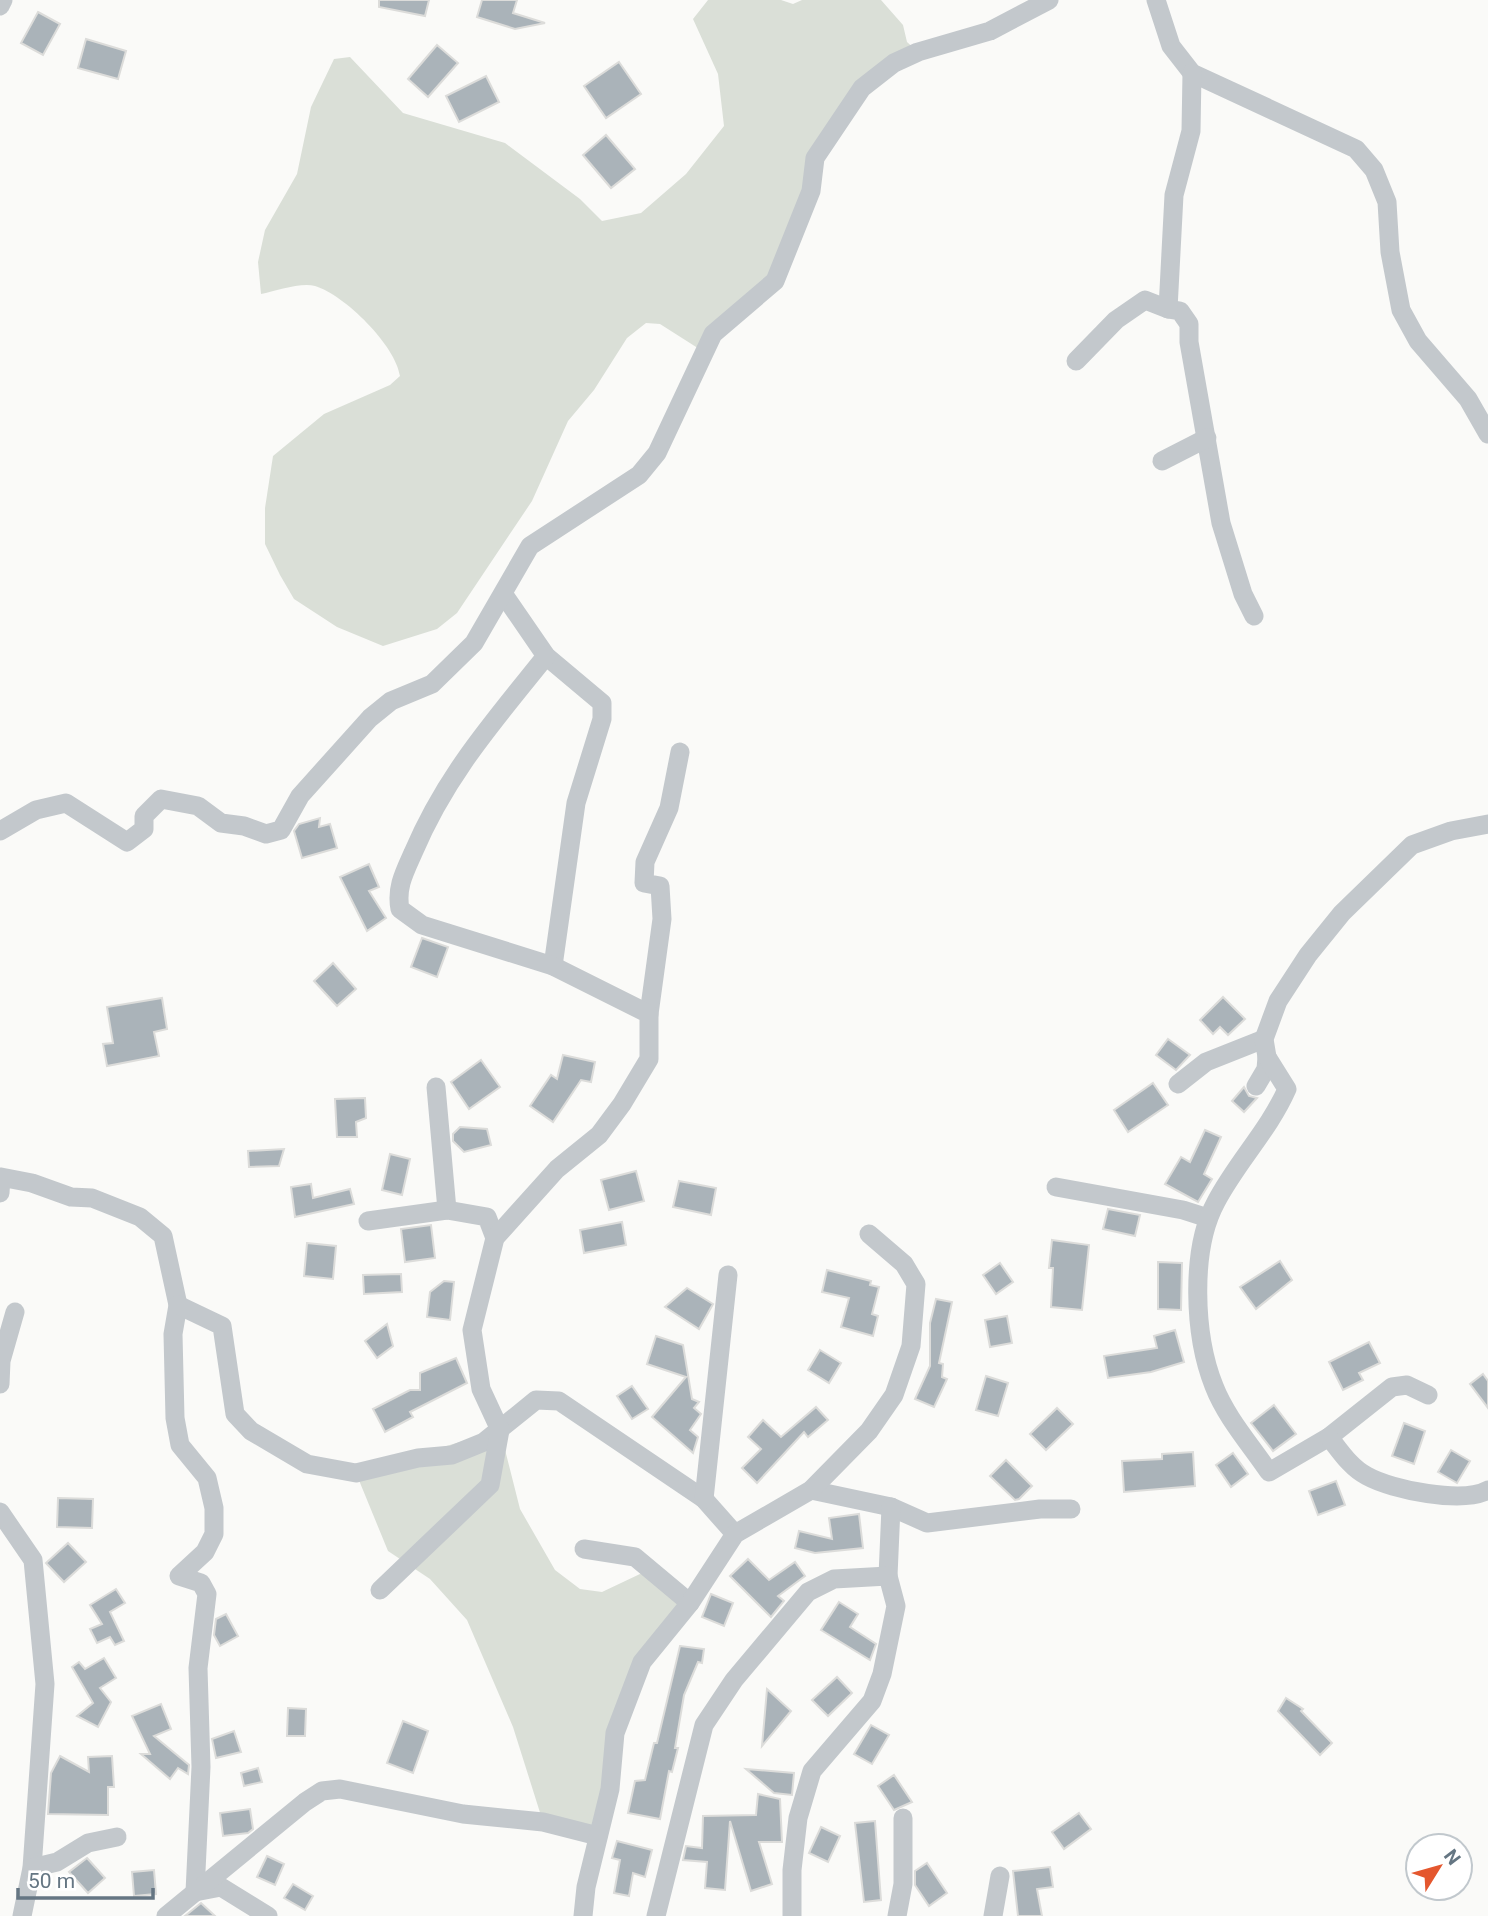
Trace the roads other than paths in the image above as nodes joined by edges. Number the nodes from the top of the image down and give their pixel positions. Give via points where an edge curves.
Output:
1 (3, 0) edge
2 (1049, 0) edge
3 (1156, 0) edge
4 (0, 6) edge
5 (1192, 73) junction
6 (1168, 309) junction
7 (1076, 361) dead end
8 (1488, 434) edge
9 (1207, 438) junction
10 (1162, 461) dead end
11 (503, 595) junction
12 (1254, 616) dead end
13 (546, 656) junction
14 (680, 752) dead end
15 (1488, 824) edge
16 (0, 831) edge
17 (553, 966) junction
18 (649, 1014) junction
19 (1265, 1048) junction
20 (1178, 1084) dead end
21 (1256, 1086) dead end
22 (436, 1087) dead end
23 (1056, 1187) dead end
24 (0, 1193) edge
25 (447, 1210) junction
26 (1208, 1218) junction
27 (368, 1221) dead end
28 (869, 1234) dead end
29 (495, 1238) junction
30 (728, 1275) dead end
31 (178, 1305) junction
32 (15, 1312) dead end
33 (0, 1384) edge
34 (1429, 1395) dead end
35 (500, 1430) junction
36 (1329, 1437) junction
37 (811, 1490) junction
38 (1488, 1490) edge
39 (704, 1499) junction
40 (891, 1507) junction
41 (1071, 1509) dead end
42 (0, 1513) edge
43 (735, 1534) junction
44 (584, 1549) dead end
45 (888, 1576) junction
46 (380, 1590) dead end
47 (690, 1603) junction
48 (903, 1818) dead end
49 (598, 1836) junction
50 (117, 1837) dead end
51 (32, 1868) junction
52 (1000, 1876) dead end
53 (195, 1892) junction
54 (22, 1916) edge
55 (166, 1916) edge
56 (268, 1916) edge
57 (583, 1916) edge
58 (656, 1916) edge
59 (792, 1916) edge
60 (897, 1916) edge
61 (993, 1916) edge

1 - 4 street
2 - 11 street via 990,31 894,63 862,88 815,158 811,191 775,281 713,334 657,453 639,475 530,546
3 - 5 street via 1171,46
5 - 6 street via 1191,131 1174,195
5 - 8 street via 1356,149 1374,170 1387,202 1401,310 1418,341 1468,399
6 - 7 street via 1145,300 1116,320
6 - 9 street via 1180,311 1189,324
9 - 10 street
9 - 12 street via 1221,523
11 - 13 street
11 - 16 street via 474,643 447,673 391,701 370,718 300,796 281,830 266,834 221,823 198,806 161,799 144,816 144,830 127,842 66,803 36,810
13 - 17 street via 602,704 602,719 576,803
13 - 17 street via 458,765 429,815 397,891 400,909 422,925
14 - 18 street via 669,808 645,862 644,883 660,886 662,919
15 - 19 street via 1412,845 1397,858 1342,914 1292,977
17 - 18 street
18 - 29 street via 649,1059 622,1104 599,1135 557,1169
19 - 20 street via 1206,1062
19 - 21 street via 1266,1069
19 - 26 street via 1287,1089 1275,1118 1230,1177
22 - 25 street
23 - 26 street
24 - 31 street via 1,1177 71,1197 92,1198 141,1217 163,1236
25 - 27 street
25 - 29 street via 486,1217
26 - 36 street via 1200,1250 1198,1291 1203,1348 1227,1411 1269,1472
28 - 37 street via 904,1264 916,1284 911,1346 894,1395 869,1431
29 - 35 street via 472,1330 481,1389
30 - 39 street
31 - 35 street via 222,1326 235,1414 251,1431 307,1464 356,1473 470,1450
31 - 53 street via 173,1334 175,1418 180,1445 207,1478 214,1508 214,1534 205,1552 179,1576 201,1583 206,1594 198,1668 201,1767
32 - 33 street via 1,1361
34 - 36 street via 1407,1385 1392,1387
35 - 39 street via 536,1400 559,1401
35 - 46 street via 491,1485
36 - 38 street via 1368,1477 1429,1494 1478,1496
37 - 40 street
37 - 43 street
39 - 43 street
40 - 41 street via 927,1523
40 - 45 street
42 - 51 street via 33,1560 43,1659
43 - 47 street
44 - 47 street via 635,1557
45 - 58 street via 835,1579 808,1592 734,1680 704,1726
45 - 59 street via 896,1606 877,1688 812,1771 798,1818
47 - 49 street via 642,1661 615,1733 610,1789
48 - 60 street via 903,1884
49 - 53 street via 543,1822 463,1814 340,1789 322,1791
49 - 57 street
50 - 51 street via 88,1843 57,1862
51 - 54 street
52 - 61 street
53 - 55 street
53 - 56 street via 221,1888

